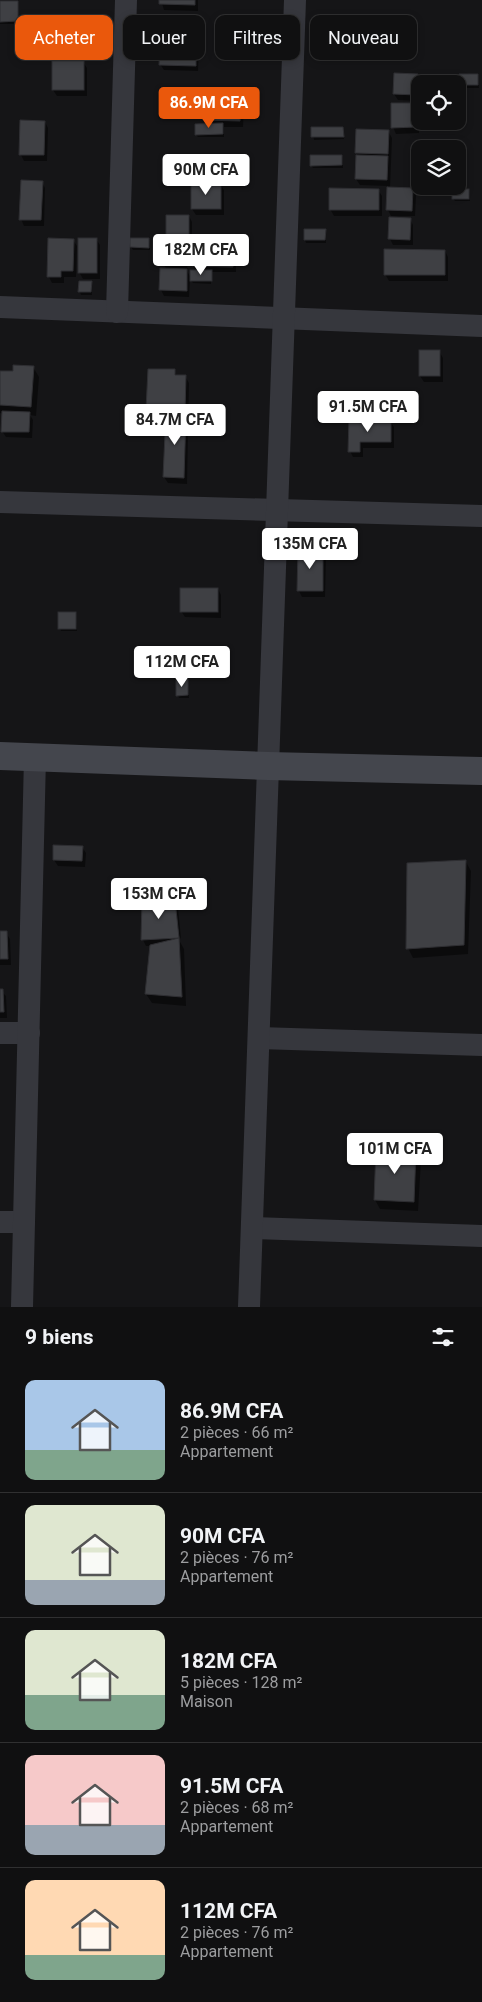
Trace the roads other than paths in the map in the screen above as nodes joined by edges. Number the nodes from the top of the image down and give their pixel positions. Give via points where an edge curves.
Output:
1 (126, 0) edge
2 (295, 0) edge
3 (0, 308) edge
4 (118, 312) junction
5 (284, 319) junction
6 (482, 326) edge
7 (0, 502) edge
8 (277, 510) junction
9 (482, 512) edge
10 (482, 516) edge
11 (0, 756) edge
12 (35, 757) junction
13 (268, 766) junction
14 (482, 771) edge
15 (0, 1033) edge
16 (28, 1033) junction
17 (259, 1038) junction
18 (482, 1045) edge
19 (0, 1222) edge
20 (24, 1222) junction
21 (252, 1228) junction
22 (482, 1236) edge
23 (22, 1307) edge
24 (250, 1307) edge

1 - 4 street
2 - 5 street
3 - 4 street
4 - 5 street
5 - 6 street
5 - 8 street
7 - 8 street
8 - 10 street
8 - 13 street
9 - 10 street
11 - 12 main road
12 - 13 main road
12 - 16 street
13 - 14 main road
13 - 17 street
15 - 16 street
16 - 20 street
17 - 18 street
17 - 21 street
19 - 20 street
20 - 23 street
21 - 22 street
21 - 24 street

